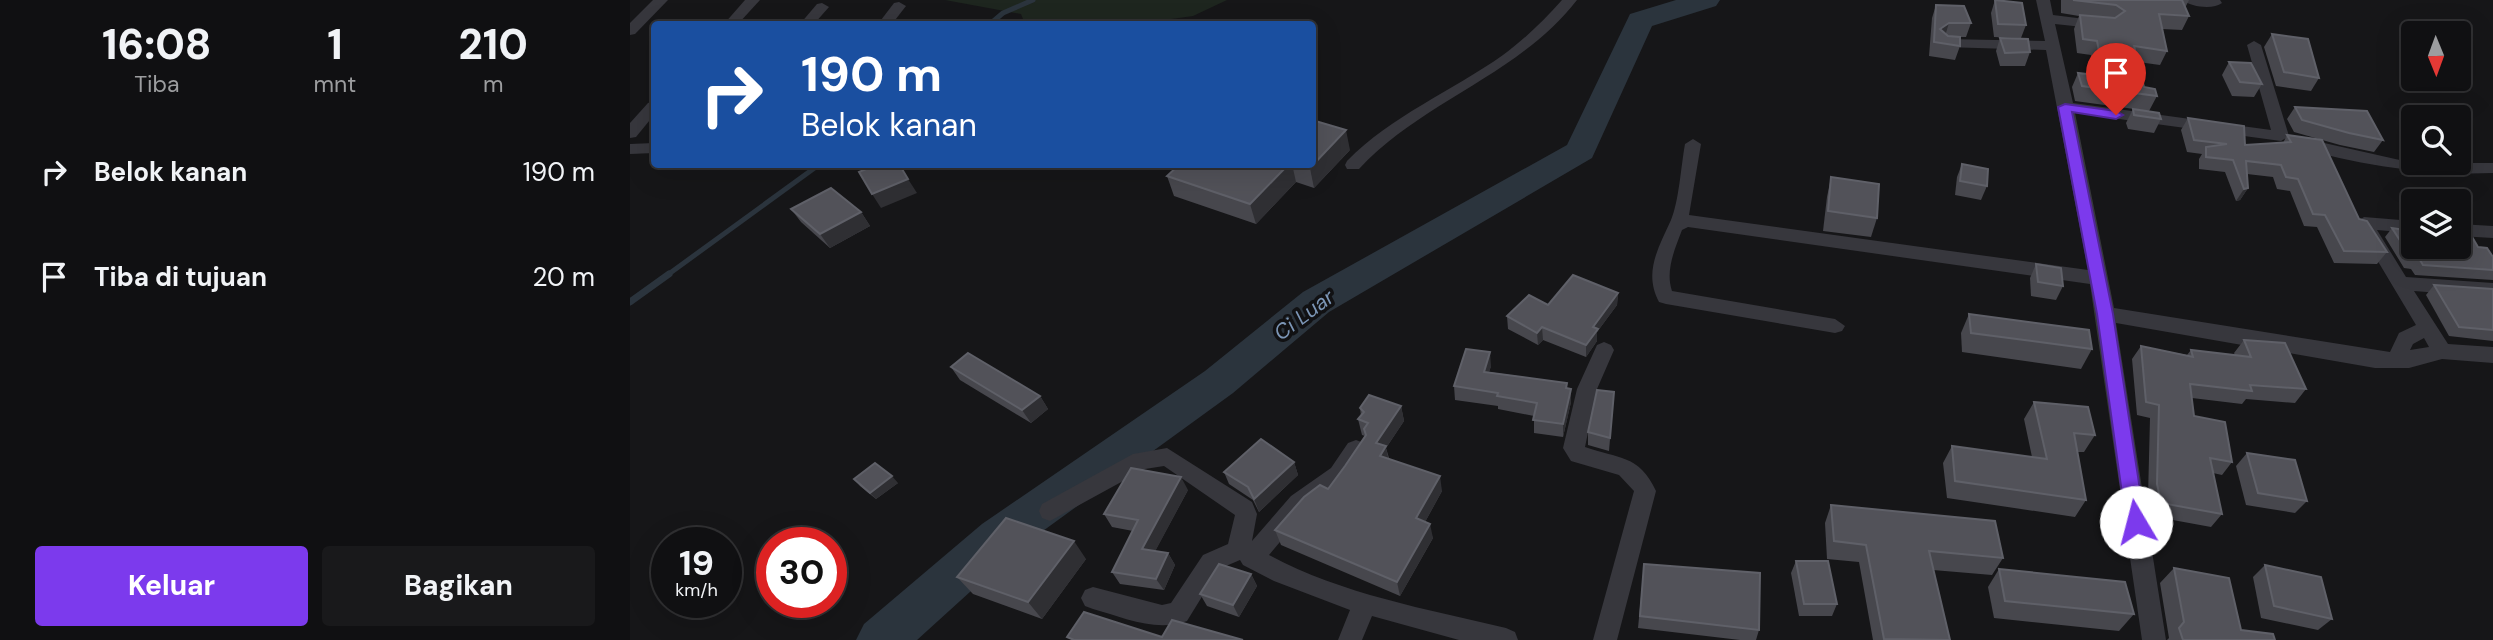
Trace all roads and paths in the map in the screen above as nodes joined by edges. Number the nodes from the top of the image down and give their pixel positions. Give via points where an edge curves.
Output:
1 (661, 0) edge
2 (754, 0) edge
3 (1570, 0) edge
4 (2043, 0) edge
5 (2189, 0) edge
6 (2215, 3) dead end
7 (899, 6) dead end
8 (822, 7) dead end
9 (2048, 19) junction
10 (734, 21) edge
11 (810, 21) edge
12 (887, 21) edge
13 (2109, 26) edge
14 (630, 31) edge
15 (1945, 43) edge
16 (2254, 45) dead end
17 (2053, 46) junction
18 (2065, 107) junction
19 (651, 109) edge
20 (630, 133) edge
21 (2281, 136) junction
22 (1693, 144) dead end
23 (651, 148) edge
24 (630, 149) edge
25 (1353, 165) dead end
26 (2493, 168) edge
27 (1679, 222) junction
28 (2401, 226) edge
29 (2471, 231) edge
30 (2493, 232) edge
31 (2096, 278) junction
32 (2400, 282) junction
33 (2493, 290) edge
34 (2105, 314) junction
35 (1835, 326) dead end
36 (2428, 329) junction
37 (1604, 350) dead end
38 (2442, 352) junction
39 (2493, 355) edge
40 (2409, 360) junction
41 (1563, 385) edge
42 (1587, 389) junction
43 (1356, 449) edge
44 (1050, 511) dead end
45 (1247, 553) junction
46 (1093, 598) dead end
47 (1364, 605) junction
48 (1350, 640) edge
49 (1506, 640) edge
50 (1605, 640) edge
51 (2154, 640) edge

1 - 14 street
2 - 10 street
3 - 25 street via 1508,58 1372,145
4 - 9 street
5 - 6 street
7 - 12 street
8 - 11 street
9 - 13 street
9 - 17 street
15 - 17 street
16 - 21 street
17 - 18 street
18 - 21 street
18 - 31 street
19 - 20 street
21 - 26 street via 2346,155 2459,169
22 - 27 street
23 - 24 street
27 - 31 street
27 - 35 street via 1660,274 1666,297
28 - 32 street via 2364,223
29 - 30 street
31 - 34 street
32 - 33 street
32 - 36 street
34 - 40 street via 2375,360
34 - 51 street
36 - 38 street
36 - 40 street via 2406,337 2401,344 2400,352
37 - 42 street
38 - 39 street
38 - 40 street
41 - 42 street
42 - 50 street via 1574,440 1576,452 1627,467 1645,491
43 - 45 street via 1339,474 1304,498
44 - 45 street via 1142,460 1167,457 1244,509 1239,543
45 - 46 street via 1211,562 1178,613 1162,616
45 - 47 street
47 - 48 street
47 - 49 street

